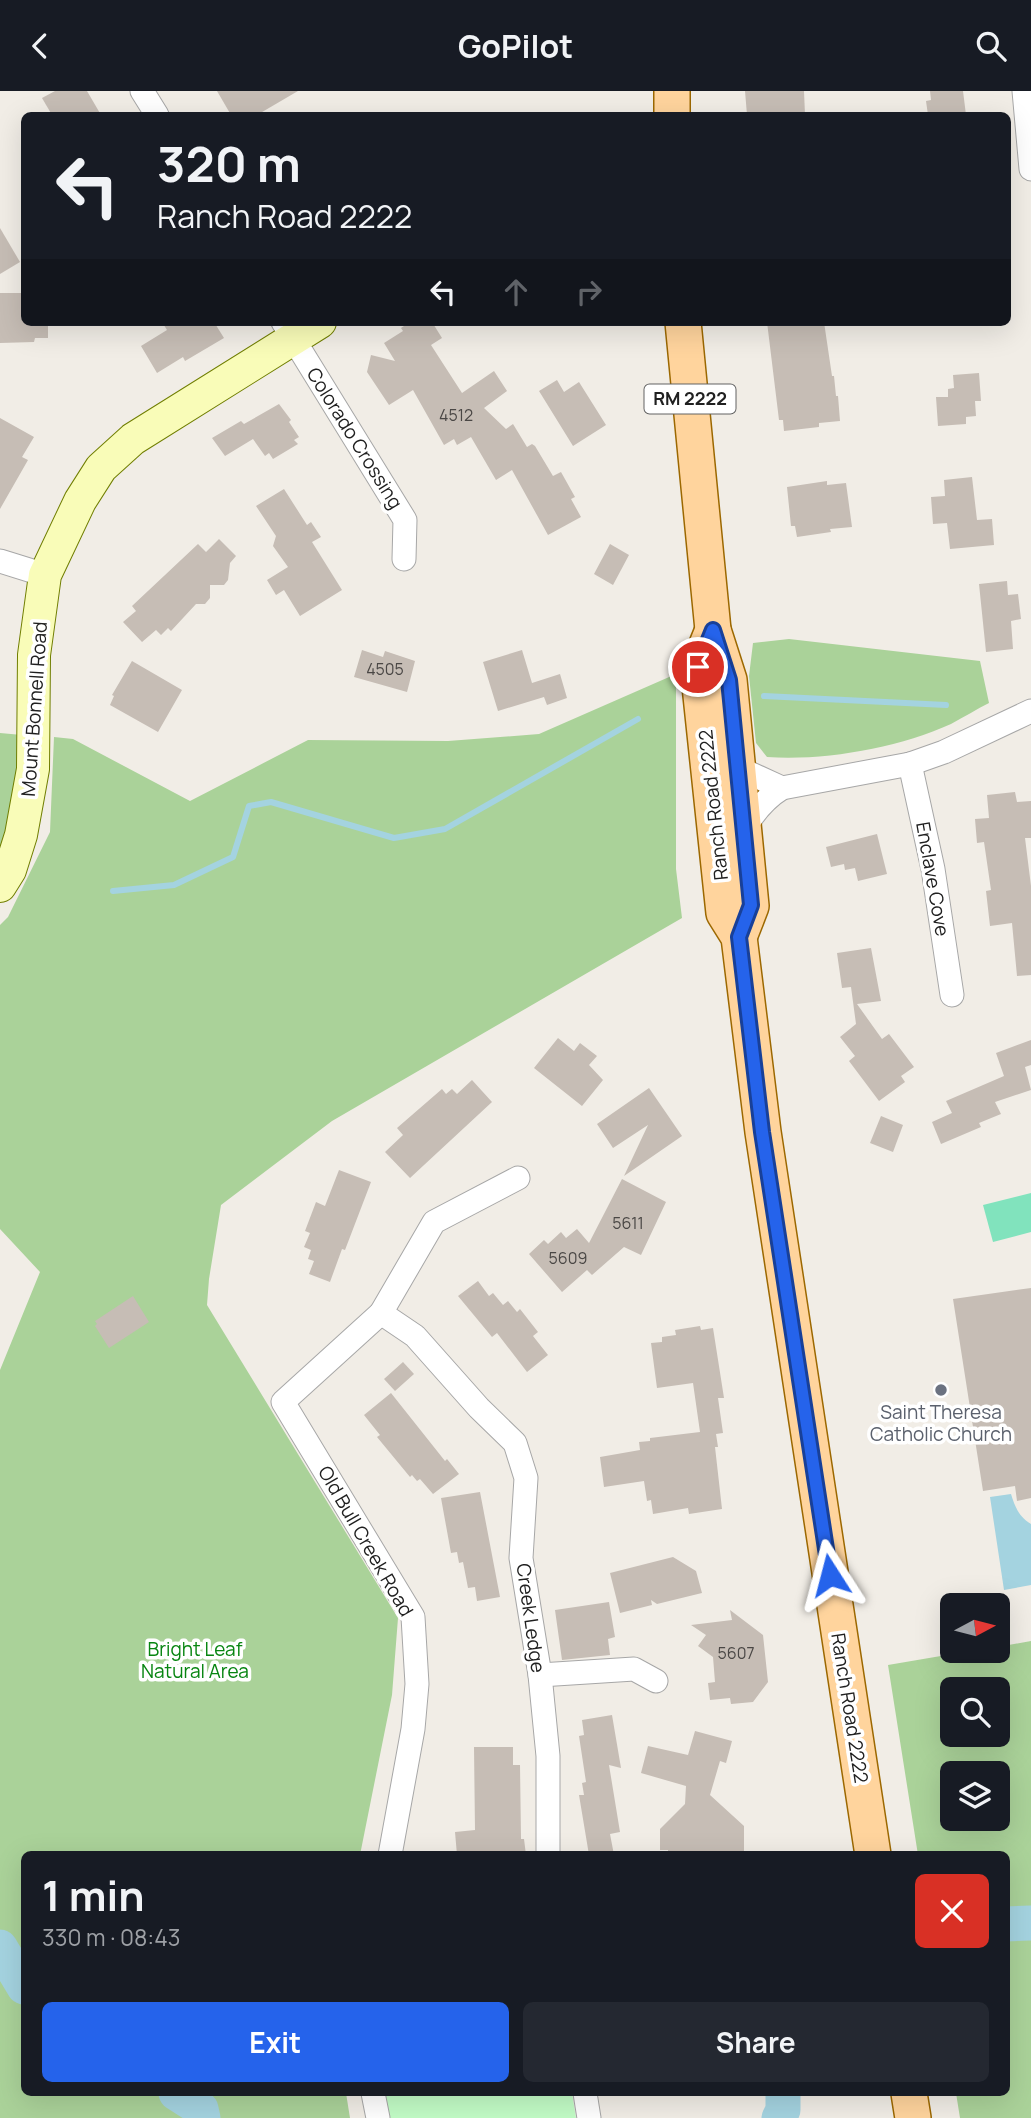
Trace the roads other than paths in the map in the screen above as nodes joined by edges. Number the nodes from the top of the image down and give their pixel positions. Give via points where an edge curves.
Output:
1 (142, 91) edge
2 (672, 91) edge
3 (1024, 91) edge
4 (155, 112) edge
5 (672, 112) edge
6 (1031, 169) edge
7 (683, 326) edge
8 (299, 328) edge
9 (404, 559) dead end
10 (0, 561) edge
11 (45, 575) junction
12 (713, 630) junction
13 (1031, 711) edge
14 (736, 761) junction
15 (910, 764) junction
16 (782, 788) junction
17 (743, 831) junction
18 (0, 887) edge
19 (739, 937) junction
20 (952, 995) dead end
21 (518, 1178) dead end
22 (381, 1313) junction
23 (540, 1675) junction
24 (656, 1681) dead end
25 (391, 1851) edge
26 (548, 1851) edge
27 (872, 1851) edge
28 (374, 2096) edge
29 (585, 2096) edge
30 (909, 2096) edge
31 (378, 2118) edge
32 (589, 2118) edge
33 (913, 2118) edge

1 - 4 street
2 - 5 main road
3 - 6 street
7 - 12 main road, Ranch Road 2222 / RM 2222
8 - 9 street, Colorado Crossing via 405,520
8 - 11 street, Mount Bonnell Road via 133,439 101,468
10 - 11 street
11 - 18 street, Mount Bonnell Road via 34,655 33,769 21,835
12 - 14 main road, Ranch Road 2222 / RM 2222 via 729,680
12 - 19 main road, Ranch Road 2222 / RM 2222 via 698,667 724,913
13 - 15 street
14 - 16 street via 747,772
14 - 17 main road, Ranch Road 2222 / RM 2222
15 - 16 street
15 - 20 street, Enclave Cove via 933,869
16 - 17 street via 756,810
17 - 19 main road, Ranch Road 2222 / RM 2222 via 751,905
19 - 27 main road, Ranch Road 2222 / RM 2222 via 762,1132
21 - 22 street via 434,1222
22 - 23 street, Creek Ledge via 415,1336 515,1443 526,1478 521,1558
22 - 25 street, Old Bull Creek Road via 283,1402 413,1616 417,1684 413,1729
23 - 24 street via 634,1668
23 - 26 street, Creek Ledge via 548,1756
28 - 31 street
29 - 32 street
30 - 33 main road

